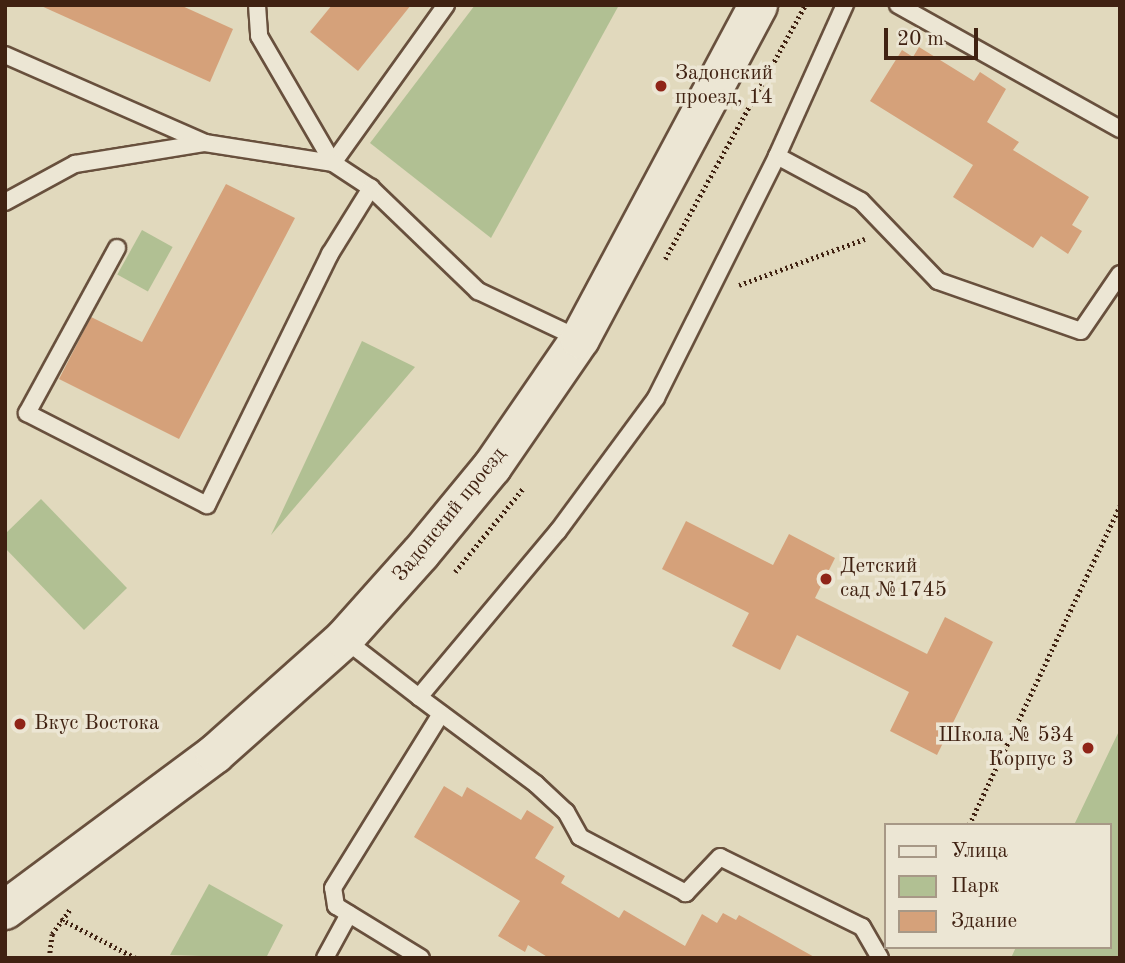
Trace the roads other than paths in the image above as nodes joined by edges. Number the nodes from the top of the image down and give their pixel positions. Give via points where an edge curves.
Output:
1 (257, 5) edge
2 (446, 5) edge
3 (758, 5) edge
4 (845, 5) edge
5 (898, 5) edge
6 (5, 55) edge
7 (1120, 129) edge
8 (205, 143) junction
9 (777, 156) junction
10 (333, 163) junction
11 (371, 188) junction
12 (5, 202) edge
13 (117, 248) dead end
14 (1120, 275) edge
15 (580, 339) junction
16 (344, 639) junction
17 (419, 697) junction
18 (441, 714) junction
19 (5, 910) edge
20 (349, 914) junction
21 (325, 958) edge
22 (421, 958) edge
23 (880, 958) edge

1 - 10 lane via 260,37
2 - 10 lane
3 - 15 street, Задонский проезд
4 - 9 lane
5 - 7 lane
6 - 8 lane
8 - 10 lane
8 - 12 lane via 75,164
9 - 14 lane via 861,201 938,281 1081,331
9 - 17 lane via 656,398 558,531
10 - 11 lane
11 - 13 lane via 330,254 207,505 27,413
11 - 15 lane via 478,291
15 - 16 street, Задонский проезд via 492,467
16 - 17 lane
16 - 19 street, Задонский проезд via 215,754
17 - 18 lane
18 - 20 lane via 333,888 336,906
18 - 23 lane via 536,784 566,812 580,837 686,893 720,857 862,927
20 - 21 lane
20 - 22 lane

